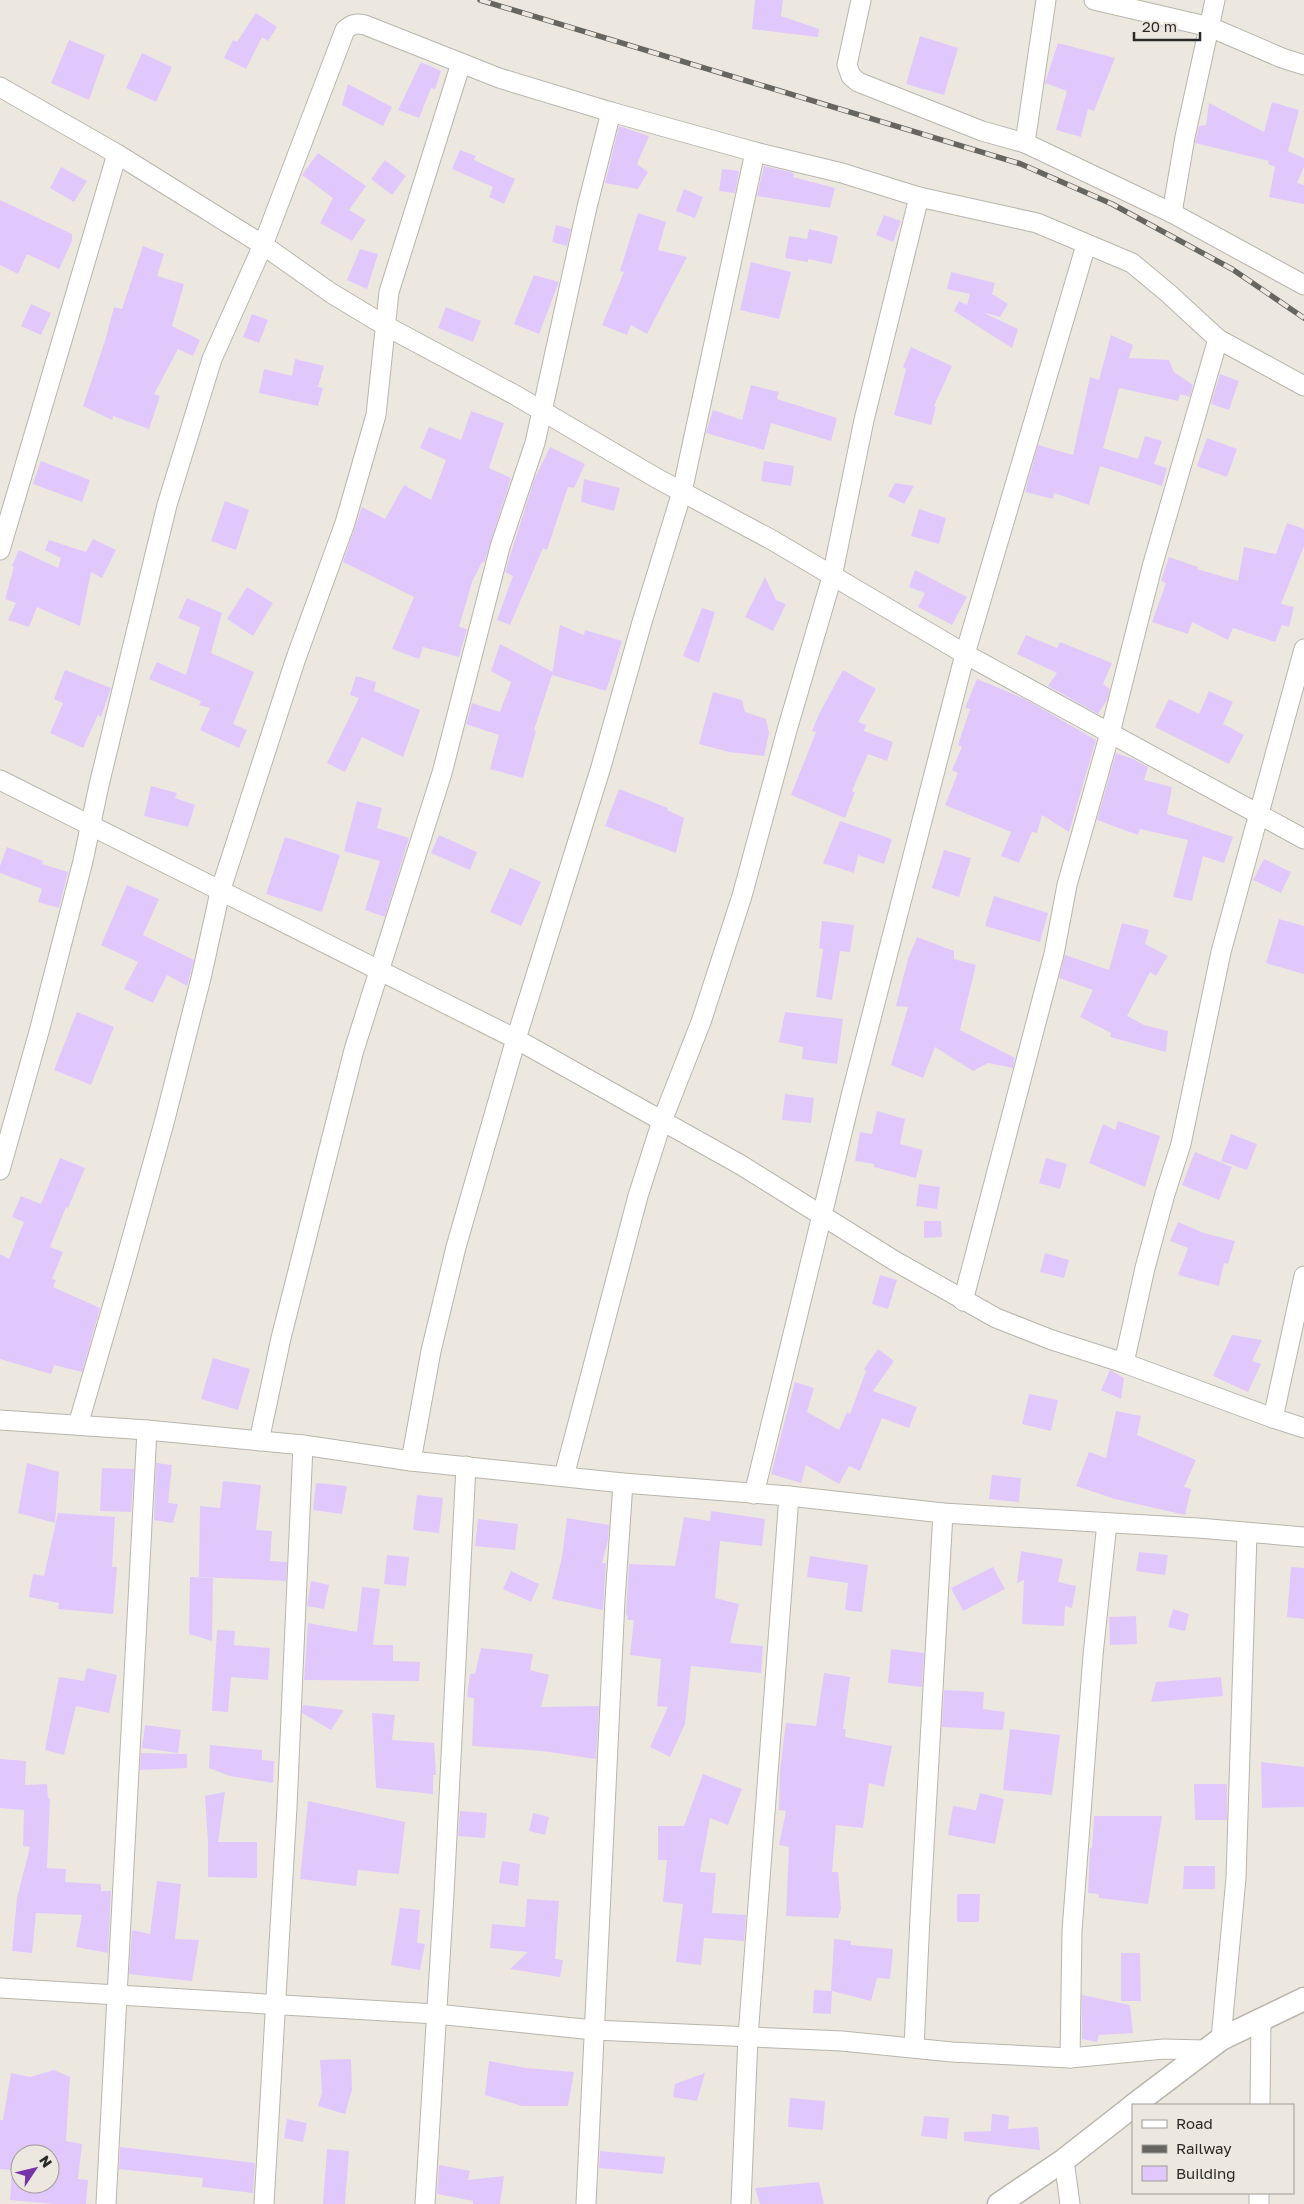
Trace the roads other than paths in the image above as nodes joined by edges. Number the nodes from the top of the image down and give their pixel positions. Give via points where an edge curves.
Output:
1 (861, 0) edge
2 (1046, 0) edge
3 (1094, 0) edge
4 (1215, 0) edge
5 (1210, 27) junction
6 (461, 63) junction
7 (1304, 65) edge
8 (0, 87) edge
9 (612, 112) junction
10 (1025, 144) junction
11 (755, 152) junction
12 (116, 154) junction
13 (919, 197) junction
14 (1172, 213) junction
15 (263, 245) junction
16 (1086, 245) junction
17 (1302, 277) edge
18 (384, 325) junction
19 (1218, 339) junction
20 (1304, 386) edge
21 (542, 412) junction
22 (682, 492) junction
23 (0, 550) edge
24 (832, 577) junction
25 (1304, 650) edge
26 (966, 654) junction
27 (1110, 733) junction
28 (0, 780) edge
29 (1258, 812) junction
30 (92, 825) junction
31 (1304, 839) edge
32 (220, 892) junction
33 (379, 970) junction
34 (516, 1038) junction
35 (662, 1121) junction
36 (0, 1170) edge
37 (823, 1217) junction
38 (1304, 1276) edge
39 (963, 1300) junction
40 (1124, 1363) junction
41 (1273, 1418) junction
42 (0, 1420) edge
43 (78, 1425) junction
44 (1304, 1428) edge
45 (147, 1430) junction
46 (259, 1441) junction
47 (303, 1445) junction
48 (410, 1461) junction
49 (466, 1466) junction
50 (564, 1476) junction
51 (623, 1483) junction
52 (754, 1494) junction
53 (789, 1496) junction
54 (943, 1513) junction
55 (1107, 1523) junction
56 (1247, 1533) junction
57 (1304, 1538) edge
58 (0, 1988) edge
59 (117, 1996) junction
60 (1304, 1999) edge
61 (276, 2006) junction
62 (436, 2014) junction
63 (1261, 2019) junction
64 (594, 2030) junction
65 (748, 2037) junction
66 (1213, 2044) junction
67 (914, 2048) junction
68 (1070, 2058) junction
69 (1137, 2104) edge
70 (1260, 2104) edge
71 (1132, 2108) edge
72 (1064, 2160) junction
73 (106, 2204) edge
74 (264, 2204) edge
75 (425, 2204) edge
76 (586, 2204) edge
77 (741, 2204) edge
78 (999, 2204) edge
79 (1070, 2204) edge

1 - 10 street via 847,65 851,76 858,82 982,131
2 - 10 street
3 - 5 street
4 - 5 street
5 - 7 street
5 - 14 street
6 - 9 street via 499,78
6 - 15 street via 365,25 350,25 345,30
6 - 18 street via 389,292
8 - 12 street
9 - 11 street
9 - 21 street via 585,216
10 - 14 street
11 - 13 street via 842,173
11 - 22 street
12 - 15 street
12 - 23 street
13 - 16 street via 1037,223
13 - 24 street via 864,420
14 - 17 street
15 - 18 street via 331,293
15 - 30 street via 212,359 167,505
16 - 19 street via 1132,263
16 - 26 street
18 - 21 street
18 - 32 street via 376,415 345,523 295,661
19 - 20 street
19 - 27 street via 1152,567
21 - 22 street
21 - 33 street via 535,443 500,547 442,773
22 - 24 street via 772,540
22 - 34 street
24 - 26 street
24 - 35 street via 742,896 702,1022
25 - 29 street
26 - 27 street
26 - 37 street via 852,1092
27 - 29 street
27 - 39 street via 1067,885 1052,963
28 - 30 street
29 - 31 street
29 - 40 street via 1221,952 1181,1144 1145,1268
30 - 32 street
30 - 36 street
32 - 33 street
32 - 43 street via 164,1123
33 - 34 street
33 - 46 street via 354,1050 318,1190
34 - 35 street
34 - 48 street via 456,1247 431,1351
35 - 37 street via 741,1164
35 - 50 street via 638,1196
37 - 39 street
37 - 52 street
38 - 41 street
39 - 40 street via 996,1318 1052,1340
40 - 41 street
41 - 44 street
42 - 43 street
43 - 45 street
45 - 46 street
45 - 59 street
46 - 47 street
47 - 48 street
47 - 61 street
48 - 49 street
49 - 50 street
49 - 62 street
50 - 51 street
51 - 52 street
51 - 64 street
52 - 53 street
53 - 54 street
53 - 65 street
54 - 55 street
54 - 67 street
55 - 56 street
55 - 68 street via 1092,1655 1073,1921
56 - 57 street
56 - 66 street via 1236,1878
58 - 59 street
59 - 61 street
59 - 73 street
60 - 63 street
61 - 62 street
61 - 74 street
62 - 64 street
62 - 75 street
63 - 66 street
63 - 70 street
64 - 65 street
64 - 76 street
65 - 67 street
65 - 77 street
66 - 68 street
66 - 69 street
67 - 68 street
71 - 72 street
72 - 78 street
72 - 79 street

